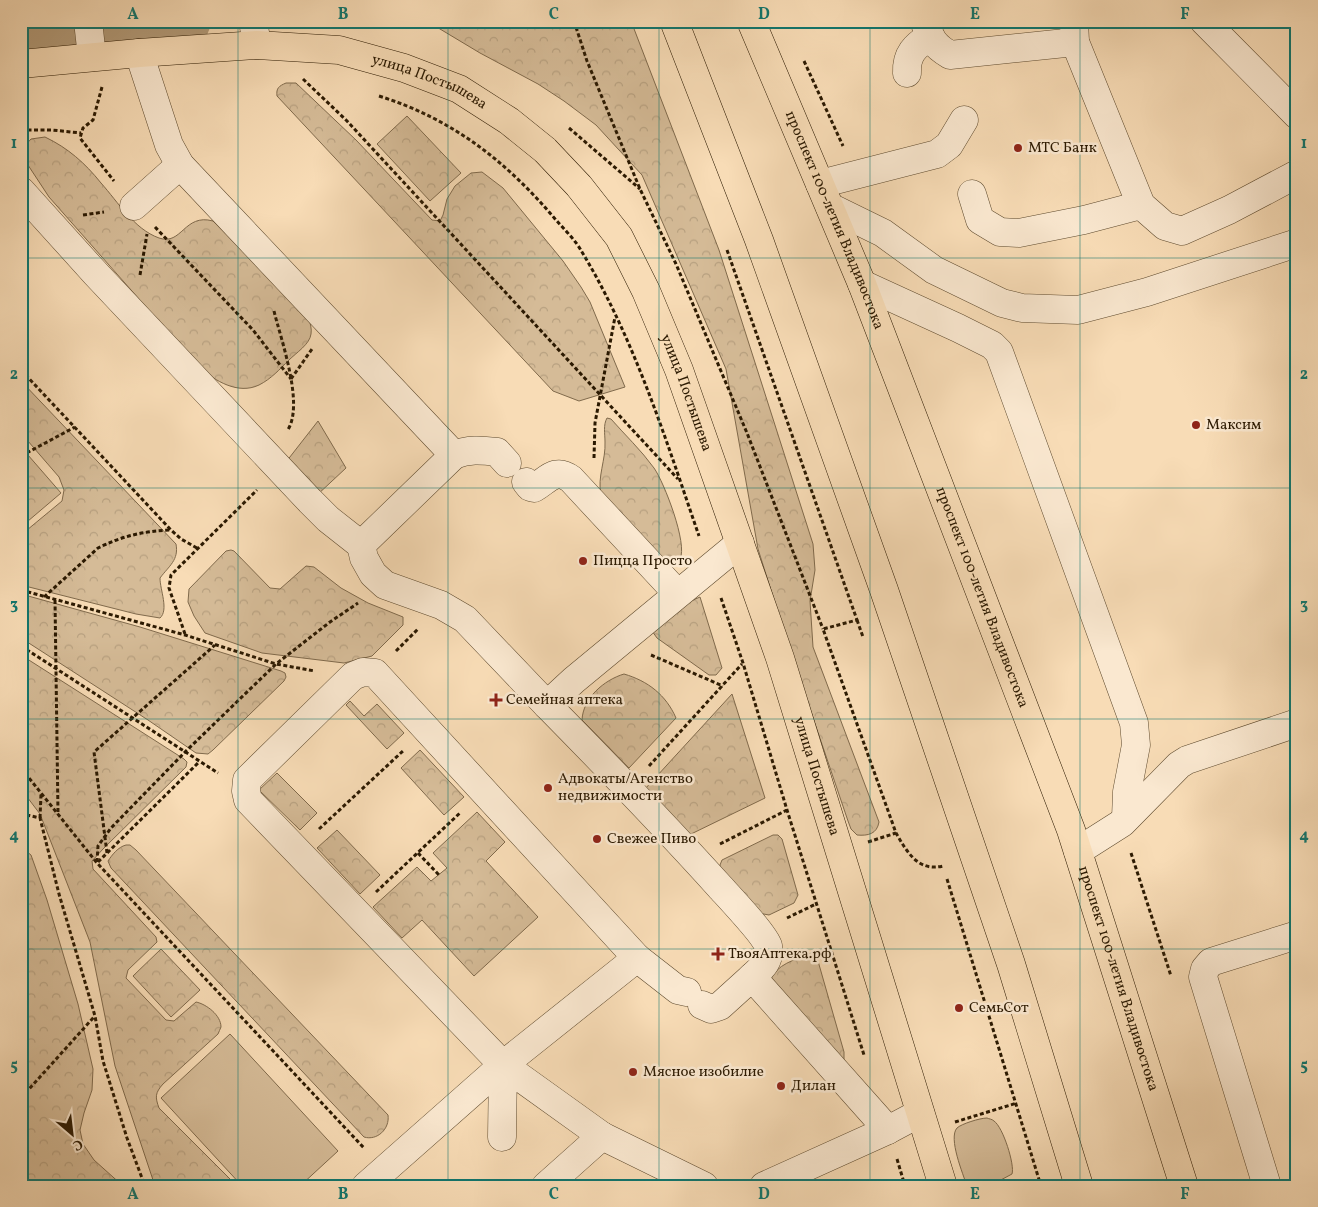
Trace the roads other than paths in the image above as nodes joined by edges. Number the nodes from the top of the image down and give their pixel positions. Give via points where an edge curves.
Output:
1 (88, 21) edge
2 (674, 21) edge
3 (751, 21) edge
4 (1204, 21) edge
5 (927, 28) edge
6 (1074, 32) edge
7 (255, 33) edge
8 (139, 53) junction
9 (92, 57) junction
10 (21, 64) edge
11 (907, 73) dead end
12 (1297, 114) edge
13 (964, 120) dead end
14 (180, 165) junction
15 (1297, 174) edge
16 (21, 191) edge
17 (972, 194) dead end
18 (825, 196) junction
19 (1141, 205) junction
20 (142, 213) road end
21 (1296, 242) edge
22 (862, 284) junction
23 (454, 455) junction
24 (740, 543) junction
25 (361, 545) junction
26 (677, 593) junction
27 (547, 705) junction
28 (1297, 723) edge
29 (1126, 818) junction
30 (1078, 851) junction
31 (1297, 936) edge
32 (637, 958) junction
33 (752, 977) junction
34 (504, 1065) junction
35 (920, 1114) junction
36 (888, 1130) junction
37 (602, 1136) junction
38 (502, 1137) dead end
39 (375, 1178) edge
40 (546, 1186) edge
41 (704, 1186) edge
42 (764, 1186) edge
43 (943, 1186) edge
44 (1079, 1186) edge
45 (1184, 1186) edge
46 (1267, 1186) edge

1 - 9 lane
2 - 44 main road via 759,240 884,590 1011,964
3 - 18 main road, проспект 100-летия Владивостока
4 - 12 lane
5 - 6 lane via 938,48 950,55
5 - 11 lane via 910,54 906,63
6 - 19 lane
7 - 8 main road, улица Постышева
7 - 24 main road, улица Постышева via 339,50 404,68 459,89 509,120 545,150 579,186 619,238 646,291 679,370
8 - 9 main road, улица Постышева
8 - 14 lane via 169,145
9 - 10 main road, улица Постышева
13 - 18 lane via 950,145 936,154
14 - 20 lane
14 - 23 lane
15 - 19 lane via 1230,210 1182,231 1165,226
16 - 25 lane via 274,463 328,519
17 - 19 lane via 980,220 1000,232 1019,233
18 - 21 lane via 934,270 1002,303 1022,308 1078,310 1147,292
18 - 22 main road, проспект 100-летия Владивостока
22 - 29 lane via 992,345 998,352 1134,723 1136,745 1127,792
22 - 30 main road, проспект 100-летия Владивостока
23 - 25 lane
23 - 26 lane via 464,451 496,452 534,488 549,478 564,474
24 - 26 lane
24 - 35 main road, улица Постышева via 780,658
25 - 27 lane via 372,574 384,585 441,605 465,619
26 - 27 lane
27 - 33 lane via 693,857 767,943 769,955 763,967
28 - 29 lane via 1179,764
29 - 30 lane
30 - 45 main road, проспект 100-летия Владивостока
31 - 46 lane via 1211,962 1203,977
32 - 33 lane via 678,990 711,1009 720,1006
32 - 34 lane
32 - 34 lane via 427,729 364,675 247,780 248,800
33 - 36 lane
34 - 37 lane
34 - 38 lane
34 - 39 lane
35 - 36 lane
35 - 43 main road, улица Постышева
36 - 42 lane
37 - 40 lane
37 - 41 lane

